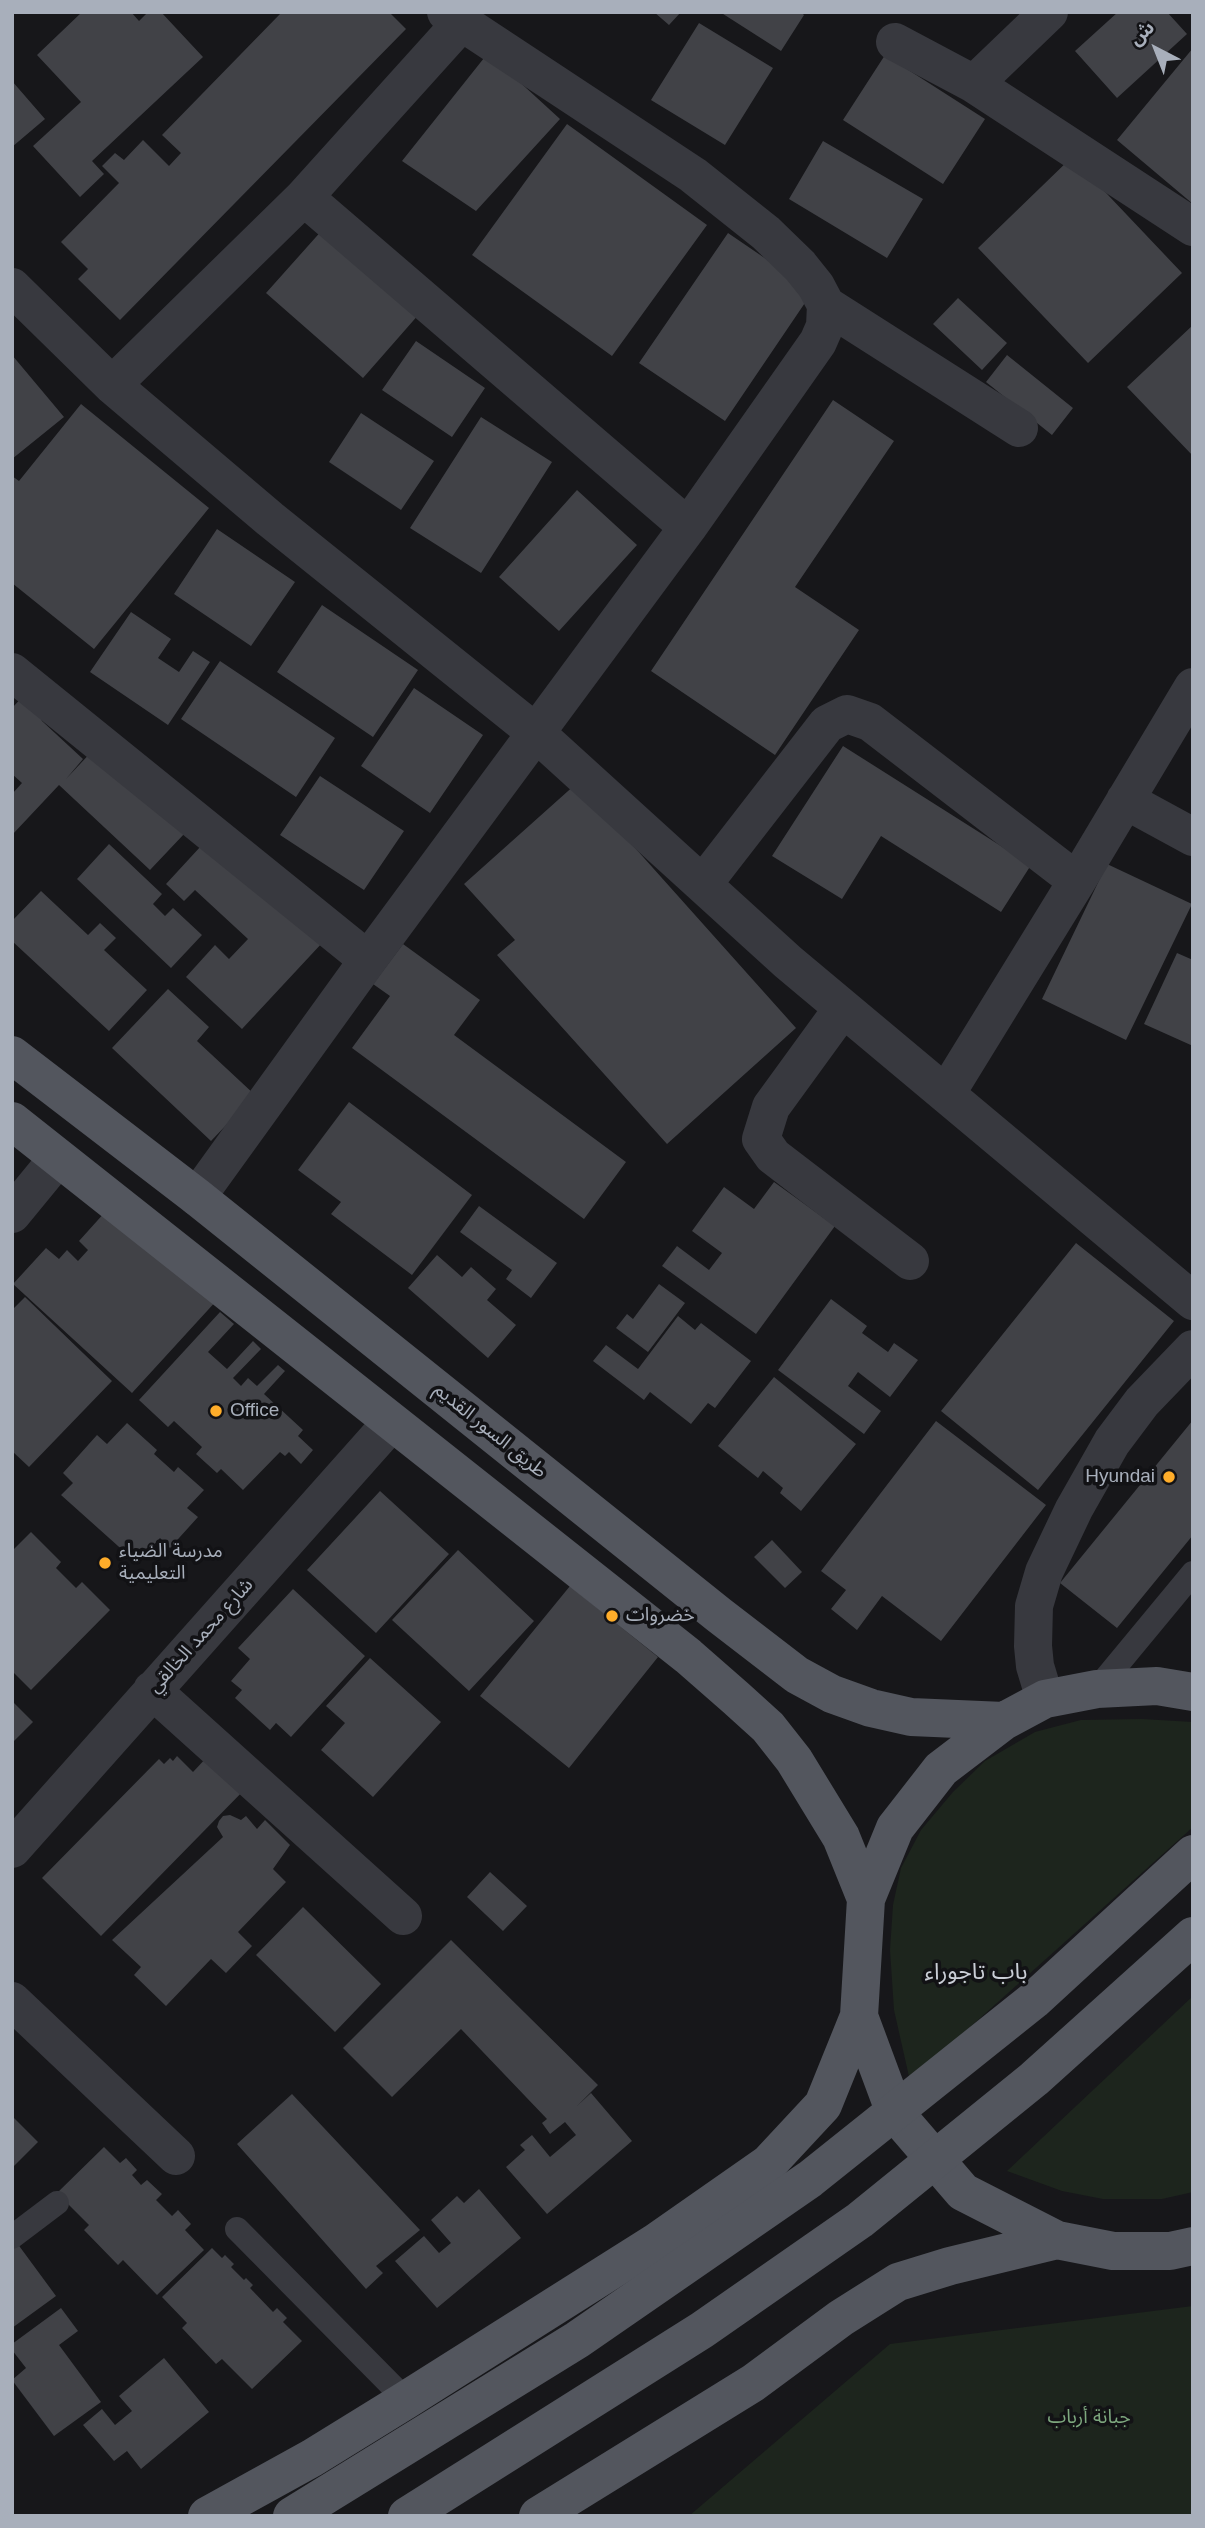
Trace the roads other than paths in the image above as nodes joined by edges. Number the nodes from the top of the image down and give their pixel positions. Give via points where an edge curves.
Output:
1 (1049, 12) edge
2 (453, 18) edge
3 (895, 42) dead end
4 (974, 84) junction
5 (304, 197) junction
6 (1193, 227) edge
7 (12, 288) edge
8 (826, 305) junction
9 (113, 385) junction
10 (1019, 428) dead end
11 (688, 527) junction
12 (12, 672) edge
13 (1193, 687) edge
14 (535, 732) junction
15 (1125, 800) junction
16 (1193, 837) edge
17 (1077, 881) junction
18 (703, 884) junction
19 (368, 960) junction
20 (843, 1008) junction
21 (12, 1055) edge
22 (946, 1094) junction
23 (12, 1121) edge
24 (58, 1158) junction
25 (197, 1197) junction
26 (12, 1214) edge
27 (910, 1261) dead end
28 (1193, 1301) edge
29 (1193, 1349) edge
30 (390, 1423) junction
31 (1193, 1573) edge
32 (1097, 1689) junction
33 (152, 1690) junction
34 (1193, 1692) edge
35 (1045, 1699) junction
36 (1004, 1721) junction
37 (12, 1849) edge
38 (1193, 1854) edge
39 (866, 1899) junction
40 (403, 1916) dead end
41 (1193, 1936) edge
42 (12, 2001) edge
43 (859, 2016) junction
44 (176, 2156) dead end
45 (57, 2203) dead end
46 (237, 2229) dead end
47 (12, 2237) edge
48 (1057, 2240) junction
49 (1193, 2246) edge
50 (406, 2400) junction
51 (208, 2516) edge
52 (292, 2516) edge
53 (407, 2516) edge
54 (538, 2516) edge

1 - 4 street
2 - 5 street
2 - 8 street via 693,175 800,266
3 - 4 street
4 - 6 street
5 - 9 street
5 - 11 street
7 - 9 street
8 - 10 street
8 - 11 street via 818,342
9 - 14 street via 270,519
11 - 14 street
12 - 19 street
13 - 15 street
14 - 18 street
14 - 19 street
15 - 16 street
15 - 17 street
17 - 18 street via 870,722 847,714 827,724
17 - 22 street
18 - 20 street
19 - 25 street
20 - 22 street
20 - 27 street via 771,1107 761,1139 773,1156
21 - 25 main road, طريق السور القديم
22 - 28 street
23 - 24 main road
24 - 26 street
24 - 30 main road
25 - 36 main road, طريق السور القديم via 797,1675 832,1694 911,1717
29 - 35 street via 1142,1402 1112,1442 1044,1572 1034,1606 1033,1646
30 - 33 street, شارع محمد الخالقي
30 - 39 main road via 688,1656 768,1727 841,1837
31 - 32 lane
32 - 34 main road via 1157,1686
32 - 35 main road
33 - 37 street, شارع محمد الخالقي
33 - 40 street
35 - 36 main road
36 - 39 main road via 941,1769 895,1828
38 - 52 main road, bridge via 1034,2000 810,2179 576,2340
39 - 43 main road
41 - 53 main road, bridge via 1034,2079 860,2220 702,2330
42 - 44 street
43 - 48 main road via 895,2113 964,2192
43 - 50 main road via 823,2105 769,2163 656,2242
45 - 47 lane
46 - 50 lane
48 - 49 main road via 1113,2251 1170,2251
48 - 54 main road via 898,2282 753,2383
50 - 51 main road

